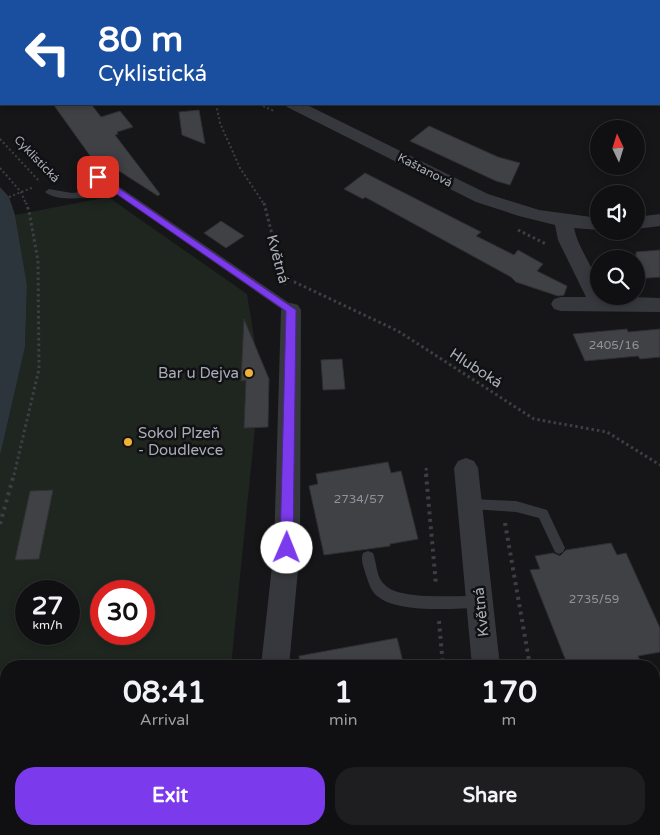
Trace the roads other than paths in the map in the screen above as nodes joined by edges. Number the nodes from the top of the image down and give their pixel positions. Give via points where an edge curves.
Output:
1 (295, 105) edge
2 (98, 177) dead end
3 (118, 190) junction
4 (49, 192) dead end
5 (563, 220) junction
6 (660, 220) edge
7 (645, 222) edge
8 (590, 223) edge
9 (590, 285) edge
10 (562, 304) dead end
11 (590, 305) edge
12 (645, 305) edge
13 (660, 305) edge
14 (291, 310) joint
15 (466, 468) dead end
16 (470, 504) junction
17 (559, 548) dead end
18 (368, 557) dead end
19 (480, 602) junction
20 (275, 660) edge
21 (485, 660) edge

1 - 5 street, Kaštanová via 482,198 516,211
2 - 3 lane
3 - 4 lane, Cyklistická via 72,196
3 - 14 lane
5 - 8 street, Kaštanová
5 - 9 street via 567,240
6 - 7 street
10 - 11 street
12 - 13 street
14 - 20 street via 287,548
15 - 16 street, Květná
16 - 17 lane via 502,505 543,514
16 - 19 street, Květná
18 - 19 lane via 376,583 390,598
19 - 21 street, Květná

